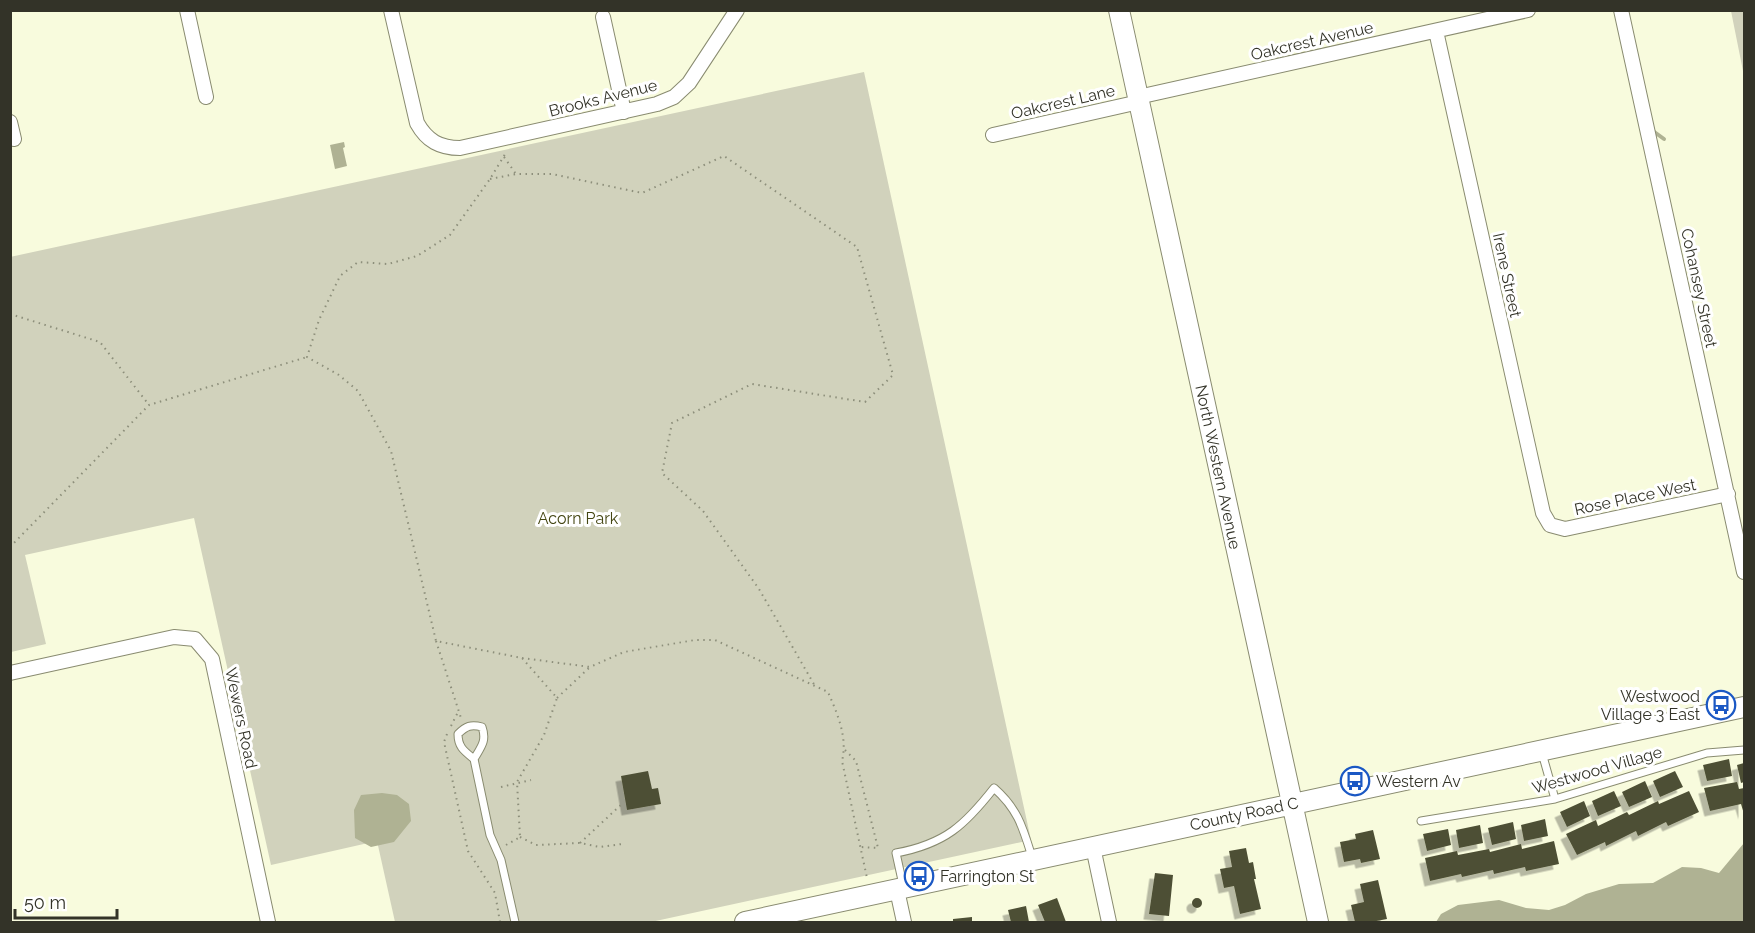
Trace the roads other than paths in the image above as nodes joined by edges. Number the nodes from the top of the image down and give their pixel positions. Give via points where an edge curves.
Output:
1 (187, 10) edge
2 (392, 10) edge
3 (737, 10) edge
4 (1119, 10) edge
5 (1528, 10) edge
6 (1621, 10) edge
7 (603, 17) dead end
8 (1436, 31) junction
9 (206, 97) dead end
10 (1139, 99) junction
11 (624, 112) junction
12 (10, 122) edge
13 (993, 135) dead end
14 (14, 140) dead end
15 (1728, 494) junction
16 (1550, 525) joint
17 (1744, 572) edge
18 (10, 673) edge
19 (1744, 707) edge
20 (1744, 750) edge
21 (1542, 751) junction
22 (474, 759) junction
23 (1555, 799) junction
24 (1291, 803) junction
25 (1421, 821) dead end
26 (1093, 847) junction
27 (1033, 860) junction
28 (900, 889) junction
29 (268, 922) edge
30 (515, 922) edge
31 (745, 922) edge
32 (904, 922) edge
33 (1109, 922) edge
34 (1318, 922) edge

1 - 9 street
2 - 11 street, Brooks Avenue via 417,123 424,136 435,144 460,148
3 - 11 street, Brooks Avenue via 689,83 674,97
4 - 10 main road, North Western Avenue
5 - 8 street, Oakcrest Avenue
6 - 15 street, Cohansey Street
7 - 11 street
8 - 10 street, Oakcrest Avenue
8 - 16 street, Irene Street via 1543,513
10 - 13 street, Oakcrest Lane
10 - 24 main road, North Western Avenue
12 - 14 street
15 - 16 street, Rose Place West via 1565,529
15 - 17 street, Cohansey Street
18 - 29 street, Wewers Road via 174,637 195,639 212,659
19 - 21 main road, County Road C
20 - 23 lane, Westwood Village via 1707,753
21 - 23 lane
21 - 24 main road, County Road C
22 - 22 lane via 485,735 482,727 473,725 458,734 458,744
22 - 30 lane via 490,835 506,877
23 - 25 lane, Westwood Village
24 - 26 main road, County Road C
24 - 34 main road, North Western Avenue
26 - 27 main road, County Road C
26 - 33 street
27 - 28 main road, County Road C
27 - 28 lane via 1014,807 994,788 956,829 920,849 896,853
28 - 31 main road, County Road C
28 - 32 street

